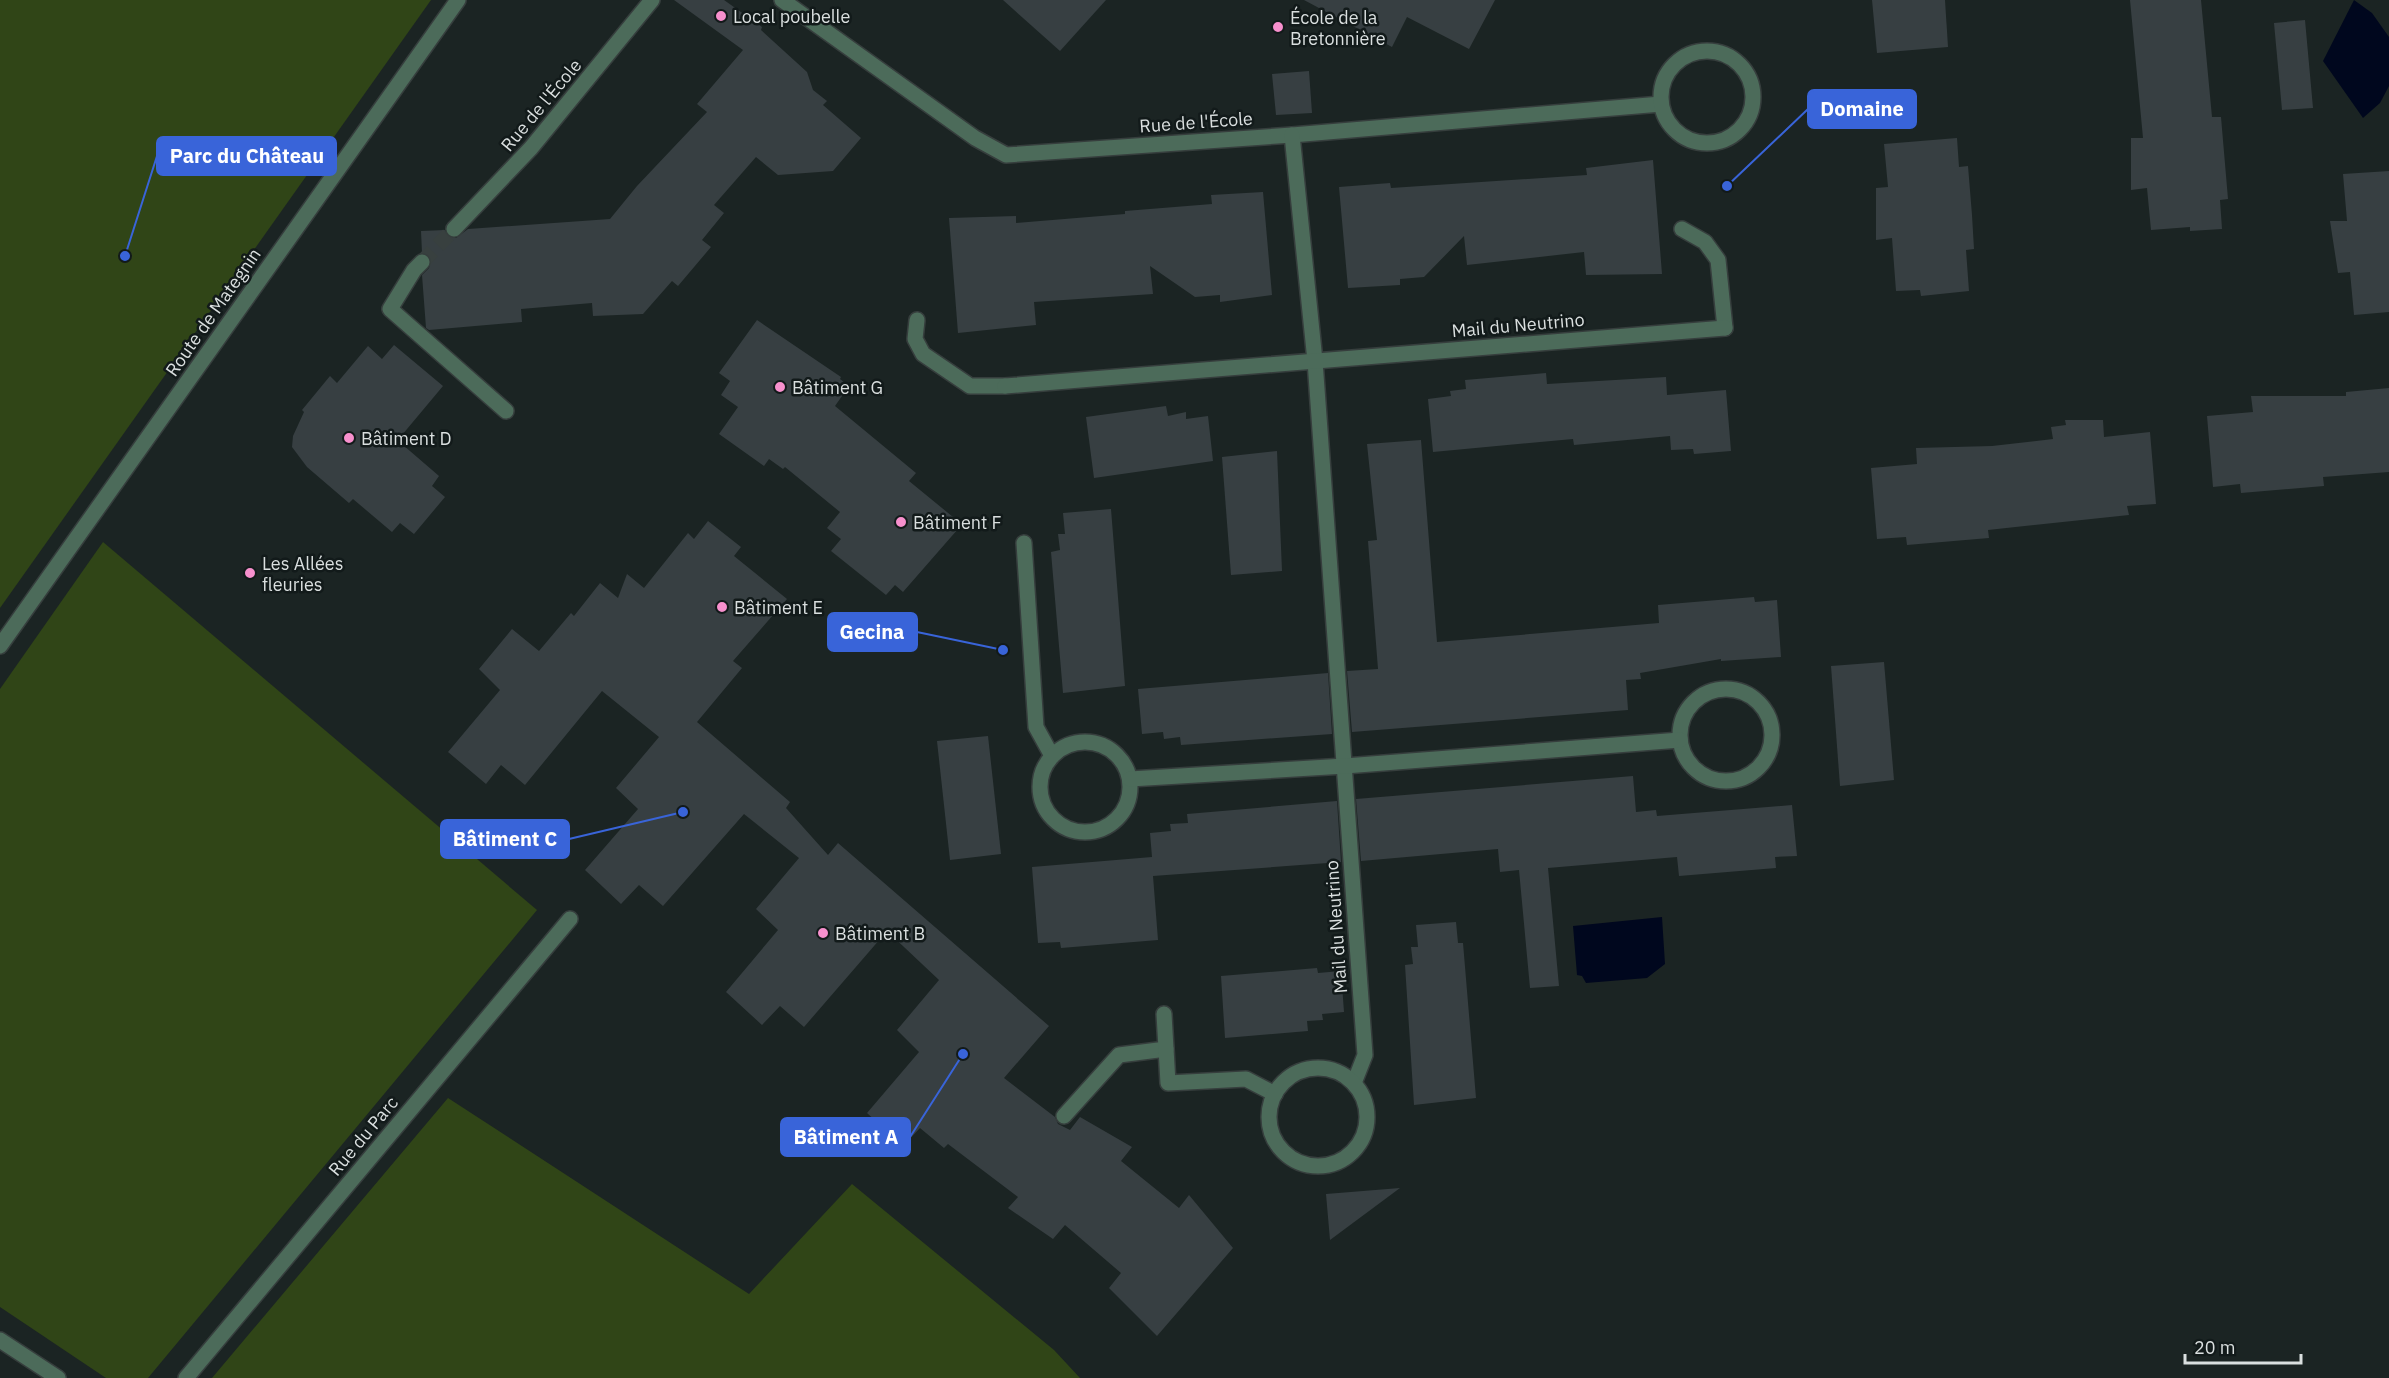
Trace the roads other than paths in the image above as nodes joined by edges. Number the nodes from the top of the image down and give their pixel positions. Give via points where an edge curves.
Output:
1 (458, 0) edge
2 (652, 0) edge
3 (782, 0) edge
4 (1661, 104) junction
5 (1292, 135) junction
6 (454, 230) tunnel mouth
7 (1682, 230) dead end
8 (422, 262) tunnel mouth
9 (917, 321) dead end
10 (1315, 361) junction
11 (506, 411) dead end
12 (1024, 543) dead end
13 (0, 646) edge
14 (1680, 740) junction
15 (1052, 756) junction
16 (1345, 766) junction
17 (1130, 779) junction
18 (570, 919) dead end
19 (1164, 1014) dead end
20 (1166, 1049) junction
21 (1354, 1083) junction
22 (1275, 1094) junction
23 (1064, 1116) dead end
24 (0, 1340) edge
25 (58, 1378) edge
26 (186, 1378) edge

1 - 13 street, Route de Mategnin
2 - 6 street, Rue de l'École via 531,148
3 - 5 street, Rue de l'École via 975,138 1005,155
4 - 4 street via 1671,126 1688,140 1713,143 1728,139 1748,120 1754,102 1751,81 1739,63 1716,51 1692,53 1674,64 1663,82
4 - 5 street, Rue de l'École
5 - 10 street, Mail du Neutrino
7 - 10 street, Mail du Neutrino via 1705,242 1718,260 1725,328
8 - 11 street via 390,309
9 - 10 street, Mail du Neutrino via 915,339 922,354 970,386
10 - 16 street, Mail du Neutrino
12 - 15 street via 1036,728
14 - 14 street via 1685,756 1700,773 1730,782 1759,768 1772,746 1773,729 1768,714 1755,698 1741,690 1725,688 1699,698 1687,709
14 - 16 street
15 - 17 street via 1063,747 1091,742 1117,754
15 - 17 street via 1042,772 1040,790 1045,808 1056,822 1072,831 1090,833 1108,826 1122,814 1130,798
16 - 17 street
16 - 21 street, Mail du Neutrino via 1365,1054
18 - 26 street, Rue du Parc
19 - 20 street
20 - 22 street via 1168,1083 1246,1079
20 - 23 street via 1119,1055
21 - 22 street via 1339,1072 1321,1067 1303,1070
21 - 22 street via 1363,1097 1366,1130 1359,1144 1340,1160 1317,1166 1294,1159 1276,1142 1270,1126
24 - 25 street

